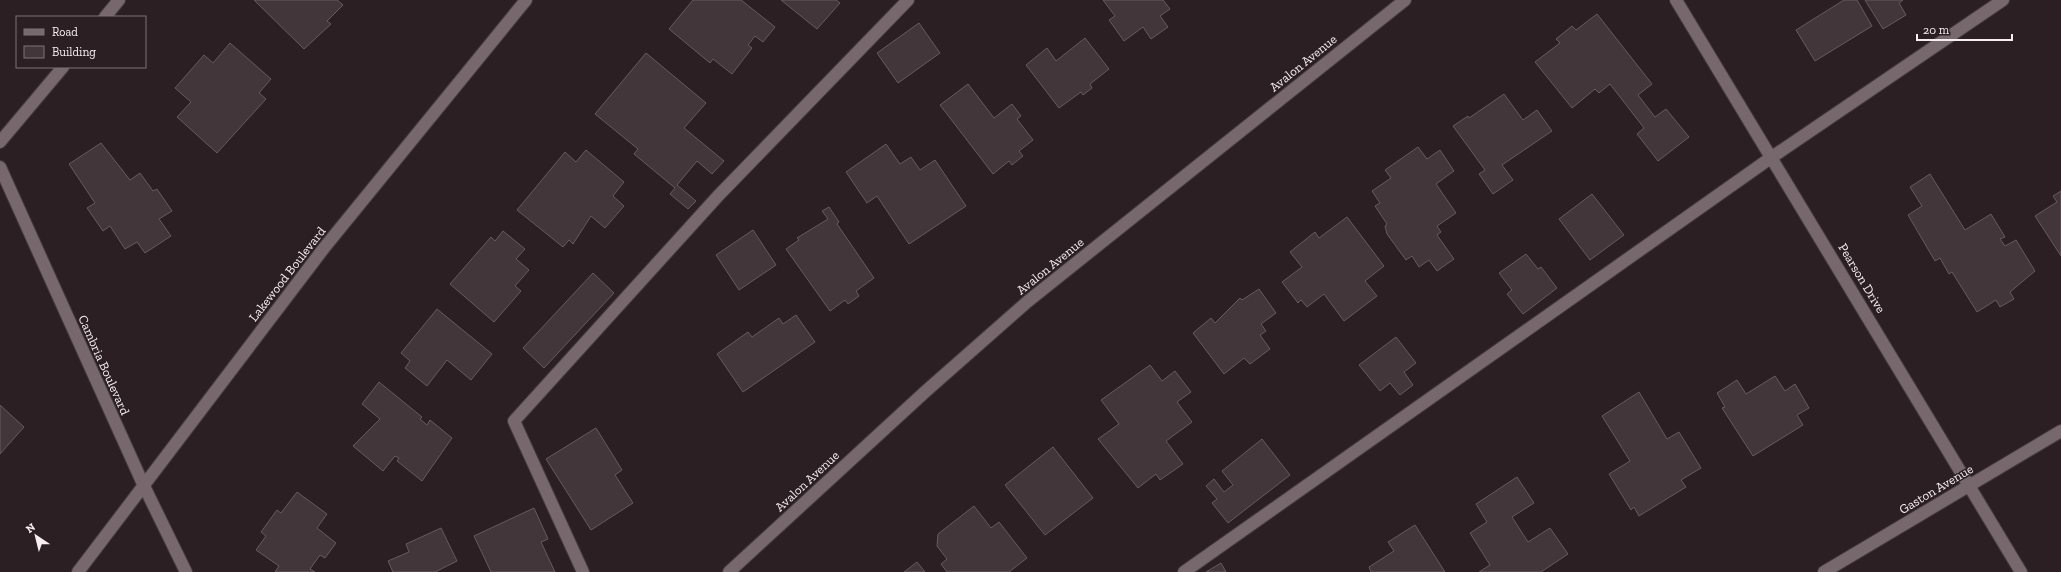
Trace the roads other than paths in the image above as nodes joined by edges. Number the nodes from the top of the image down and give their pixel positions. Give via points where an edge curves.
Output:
1 (119, 0) edge
2 (526, 0) edge
3 (908, 0) edge
4 (1405, 0) edge
5 (1676, 0) edge
6 (2003, 0) edge
7 (106, 16) edge
8 (62, 68) edge
9 (0, 142) edge
10 (1772, 157) junction
11 (0, 167) edge
12 (2061, 430) edge
13 (143, 484) junction
14 (1970, 485) junction
15 (78, 572) edge
16 (186, 572) edge
17 (583, 572) edge
18 (729, 572) edge
19 (1184, 572) edge
20 (1824, 572) edge
21 (2021, 572) edge

1 - 7 street
2 - 13 street, Lakewood Boulevard via 324,248
3 - 17 street via 718,196 514,421
4 - 18 street, Avalon Avenue via 1027,302
5 - 10 street, Pearson Drive
6 - 10 street
8 - 9 street
10 - 14 street, Pearson Drive
10 - 19 street
11 - 13 street, Cambria Boulevard
12 - 14 street, Gaston Avenue
13 - 15 street, Lakewood Boulevard
13 - 16 street, Cambria Boulevard
14 - 20 street, Gaston Avenue
14 - 21 street, Pearson Drive

